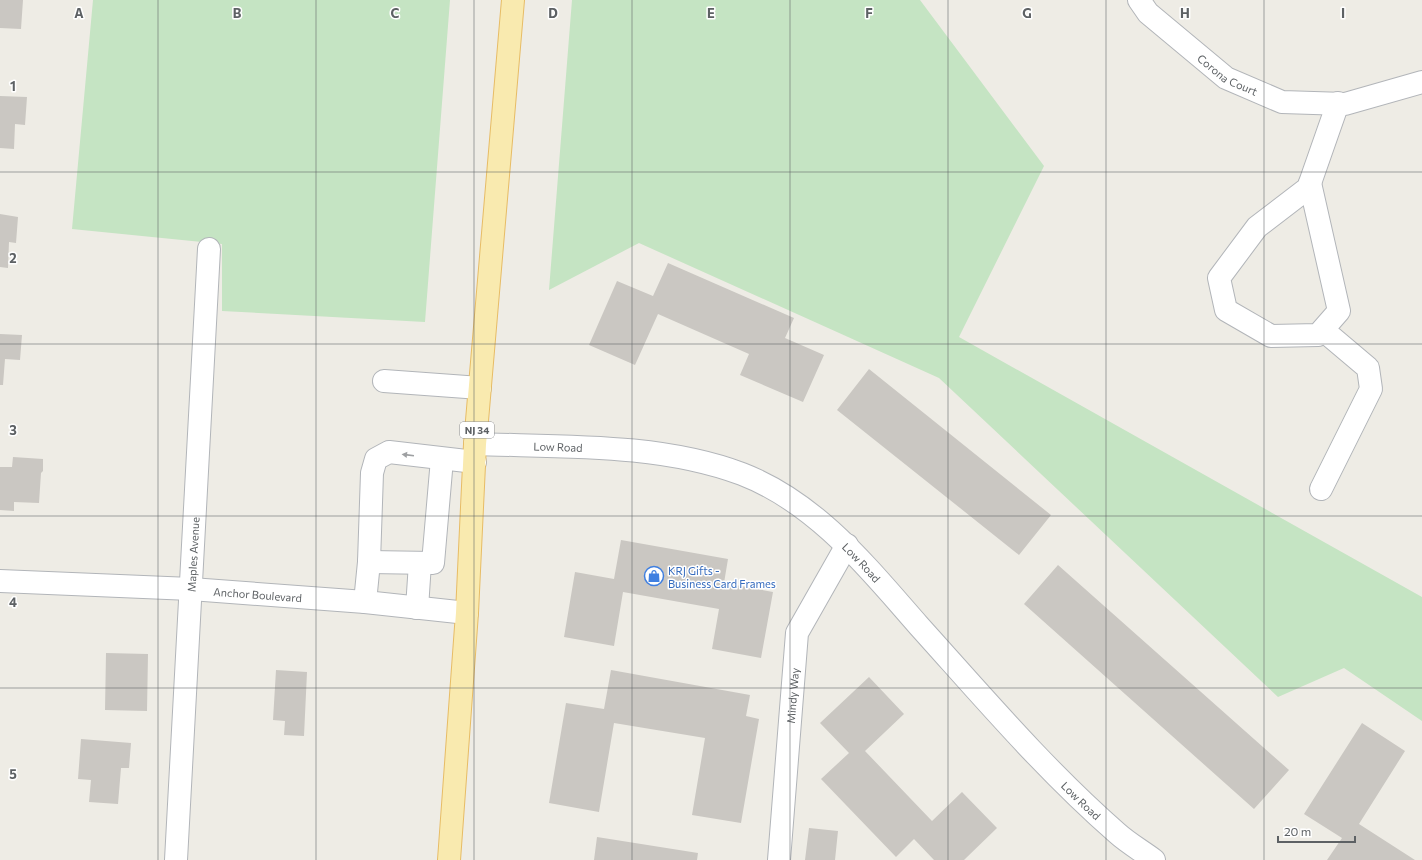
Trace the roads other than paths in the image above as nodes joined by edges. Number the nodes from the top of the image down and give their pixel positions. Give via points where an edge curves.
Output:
1 (513, 0) edge
2 (1139, 0) edge
3 (1422, 82) edge
4 (1338, 103) junction
5 (1310, 183) junction
6 (209, 249) dead end
7 (1323, 330) junction
8 (384, 380) dead end
9 (480, 388) junction
10 (475, 453) junction
11 (442, 459) junction
12 (1321, 489) dead end
13 (847, 545) junction
14 (369, 562) junction
15 (420, 563) junction
16 (0, 581) edge
17 (191, 589) junction
18 (365, 602) junction
19 (417, 608) junction
20 (467, 613) junction
21 (176, 860) edge
22 (448, 860) edge
23 (779, 860) edge
24 (1154, 860) edge

1 - 9 main road, NJ 34
2 - 4 street, Corona Court via 1148,13 1226,78 1282,102
3 - 4 street, Corona Court via 1345,104
4 - 5 street
5 - 7 street via 1339,311
5 - 7 street via 1308,188 1257,227 1219,278 1226,310 1271,336 1318,335
6 - 17 street, Maples Avenue
7 - 12 street via 1368,368 1370,389
8 - 9 street
9 - 10 main road, NJ 34
10 - 11 street, Low Road
10 - 13 street, Low Road via 602,448 680,457 742,474 793,501
10 - 20 main road, NJ 34
11 -> 14 street, Low Road via 389,452 376,459 372,473
11 - 15 street via 433,563
13 - 23 street, Mindy Way via 797,633
13 - 24 street, Low Road via 1026,744 1118,834
14 - 15 street
14 - 18 street
15 - 19 street
16 - 17 street, Anchor Boulevard
17 - 18 street, Anchor Boulevard
17 - 21 street, Maples Avenue
18 - 19 street, Anchor Boulevard
19 - 20 street, Anchor Boulevard
20 - 22 main road, NJ 34

